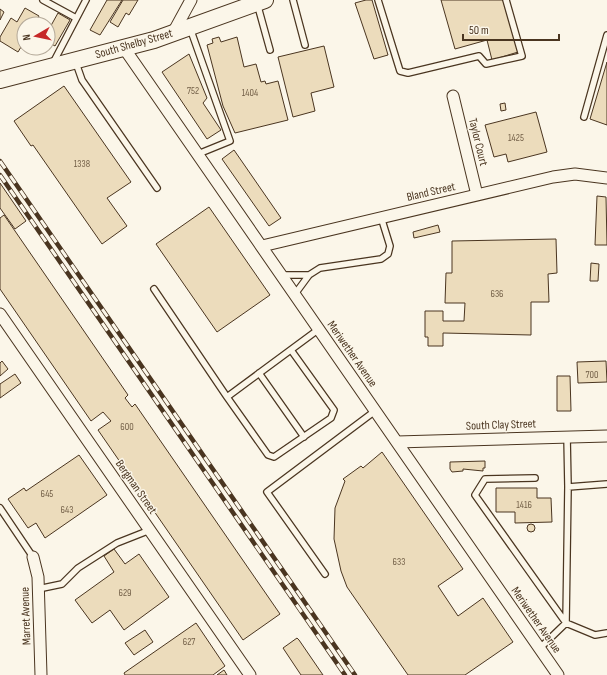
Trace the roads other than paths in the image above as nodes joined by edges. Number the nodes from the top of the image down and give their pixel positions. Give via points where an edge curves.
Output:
1 (43, 0) edge
2 (86, 0) edge
3 (191, 0) edge
4 (293, 0) edge
5 (378, 0) edge
6 (506, 0) edge
7 (261, 1) edge
8 (76, 18) junction
9 (190, 27) junction
10 (173, 33) junction
11 (607, 35) edge
12 (305, 45) dead end
13 (124, 48) junction
14 (270, 50) dead end
15 (75, 61) junction
16 (51, 67) junction
17 (0, 80) edge
18 (453, 96) dead end
19 (584, 117) dead end
20 (198, 154) junction
21 (607, 178) edge
22 (157, 188) dead end
23 (477, 195) junction
24 (381, 216) junction
25 (262, 246) junction
26 (282, 275) junction
27 (309, 276) junction
28 (154, 289) dead end
29 (295, 294) junction
30 (0, 314) edge
31 (319, 329) junction
32 (291, 350) junction
33 (259, 373) junction
34 (227, 397) junction
35 (375, 411) junction
36 (567, 436) junction
37 (607, 436) edge
38 (304, 437) junction
39 (397, 442) junction
40 (534, 478) dead end
41 (607, 484) edge
42 (568, 487) junction
43 (0, 508) edge
44 (150, 530) junction
45 (33, 557) joint
46 (325, 574) dead end
47 (38, 589) junction
48 (566, 623) junction
49 (607, 634) edge
50 (540, 648) junction
51 (41, 675) edge
52 (250, 675) edge
53 (558, 675) edge

1 - 8 lane
2 - 8 lane
3 - 10 street
4 - 12 lane
5 - 6 lane via 400,71 408,73 480,56 486,64 522,56
7 - 9 main road, South Shelby Street
7 - 14 lane
8 - 16 lane
9 - 10 main road, South Shelby Street
9 - 20 lane via 230,141
10 - 13 main road, South Shelby Street
11 - 19 lane
13 - 15 main road, South Shelby Street
13 - 20 street, Meriwether Avenue
15 - 16 main road, South Shelby Street
15 - 22 lane via 82,80
16 - 17 main road, South Shelby Street
18 - 23 street, Taylor Court
20 - 25 street, Meriwether Avenue
21 - 23 street, Bland Street via 574,174
23 - 24 street, Bland Street
24 - 25 street, Bland Street
24 - 27 lane via 390,246 388,254 381,259 320,268
25 - 26 street, Meriwether Avenue
26 - 27 lane
26 - 29 street, Meriwether Avenue
27 - 29 lane
28 - 34 lane
29 - 31 street, Meriwether Avenue
30 - 44 street, Bergman Street
31 - 32 lane
31 - 35 street, Meriwether Avenue
32 - 33 lane
32 - 38 lane via 334,410 331,418
33 - 34 lane
33 - 38 lane
34 - 38 lane via 268,455 274,457
35 - 39 street, Meriwether Avenue
35 - 46 lane via 267,492
36 - 37 street, South Clay Street
36 - 39 street, South Clay Street
36 - 42 lane
39 - 50 street, Meriwether Avenue
40 - 48 lane via 485,479 476,494
41 - 42 lane
42 - 48 lane
43 - 45 lane
44 - 47 lane via 117,543 78,568 62,584
44 - 52 street, Bergman Street
45 - 47 street, Marret Avenue
47 - 51 street, Marret Avenue
48 - 49 lane via 595,636
48 - 50 lane
50 - 53 street, Meriwether Avenue

